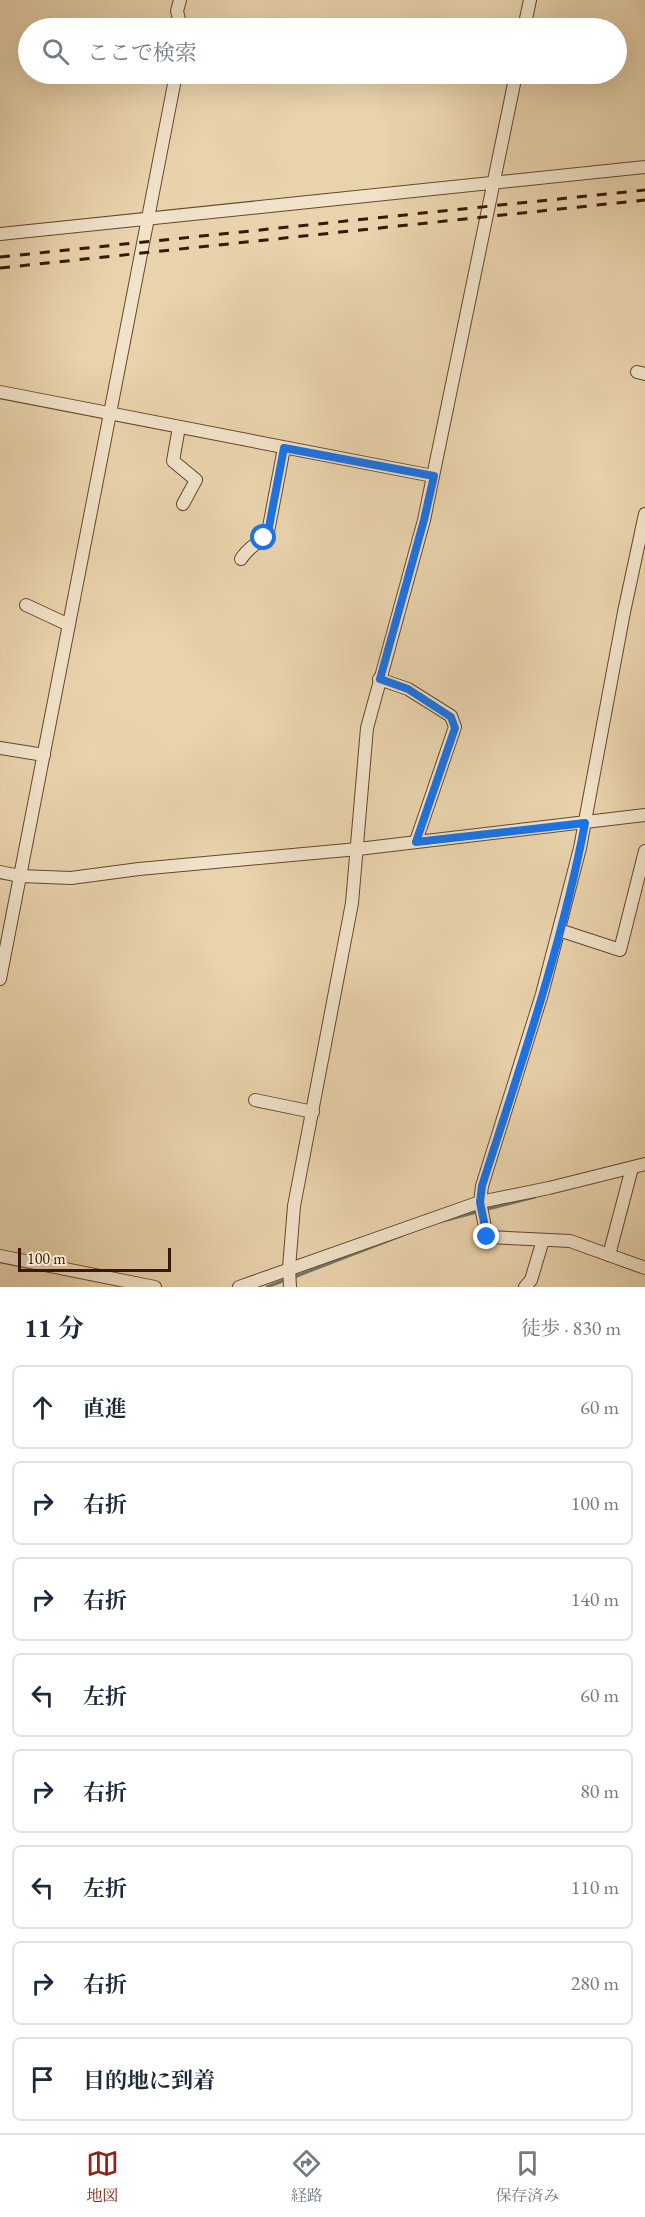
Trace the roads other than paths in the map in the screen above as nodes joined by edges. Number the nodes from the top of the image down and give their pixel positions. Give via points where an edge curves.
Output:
1 (180, 0) edge
2 (530, 0) edge
3 (179, 18) edge
4 (526, 18) edge
5 (174, 84) edge
6 (514, 84) edge
7 (645, 167) edge
8 (494, 183) junction
9 (149, 218) junction
10 (0, 234) edge
11 (0, 392) edge
12 (109, 414) junction
13 (179, 427) junction
14 (284, 448) junction
15 (434, 476) junction
16 (183, 504) dead end
17 (645, 514) edge
18 (241, 559) dead end
19 (26, 605) dead end
20 (69, 625) junction
21 (380, 679) junction
22 (0, 748) edge
23 (44, 755) junction
24 (645, 815) edge
25 (585, 823) junction
26 (416, 842) junction
27 (358, 849) junction
28 (644, 858) edge
29 (0, 872) edge
30 (20, 876) junction
31 (559, 930) junction
32 (0, 979) edge
33 (255, 1100) dead end
34 (312, 1112) junction
35 (645, 1164) edge
36 (632, 1168) junction
37 (480, 1202) junction
38 (543, 1240) junction
39 (609, 1255) junction
40 (0, 1257) edge
41 (289, 1268) junction
42 (645, 1268) edge
43 (155, 1287) edge
44 (239, 1287) edge
45 (290, 1287) edge
46 (525, 1287) edge

1 - 3 street
2 - 4 street
5 - 9 street
6 - 8 street
7 - 8 street
8 - 9 street
8 - 15 street
9 - 10 street
9 - 12 street
11 - 12 street
12 - 13 street
12 - 20 street
13 - 14 street
13 - 16 street via 173,461 196,480
14 - 15 street
14 - 18 street via 268,532
15 - 21 street
17 - 25 street
19 - 20 street
20 - 23 street
21 - 26 street via 408,689 442,711 451,717 455,728
21 - 27 street via 367,728
22 - 23 street
23 - 30 street
24 - 25 street
25 - 26 street
25 - 31 street
26 - 27 street
27 - 30 street via 71,878
27 - 34 street via 349,923
28 - 31 street via 620,950
29 - 30 street
30 - 32 street
31 - 37 street
33 - 34 street
34 - 41 street via 294,1206
35 - 36 street
36 - 37 street
36 - 39 street
37 - 38 street via 487,1237
37 - 41 street
38 - 39 street via 570,1241
38 - 46 street via 531,1280
39 - 42 street
40 - 43 street
41 - 44 street
41 - 45 street

